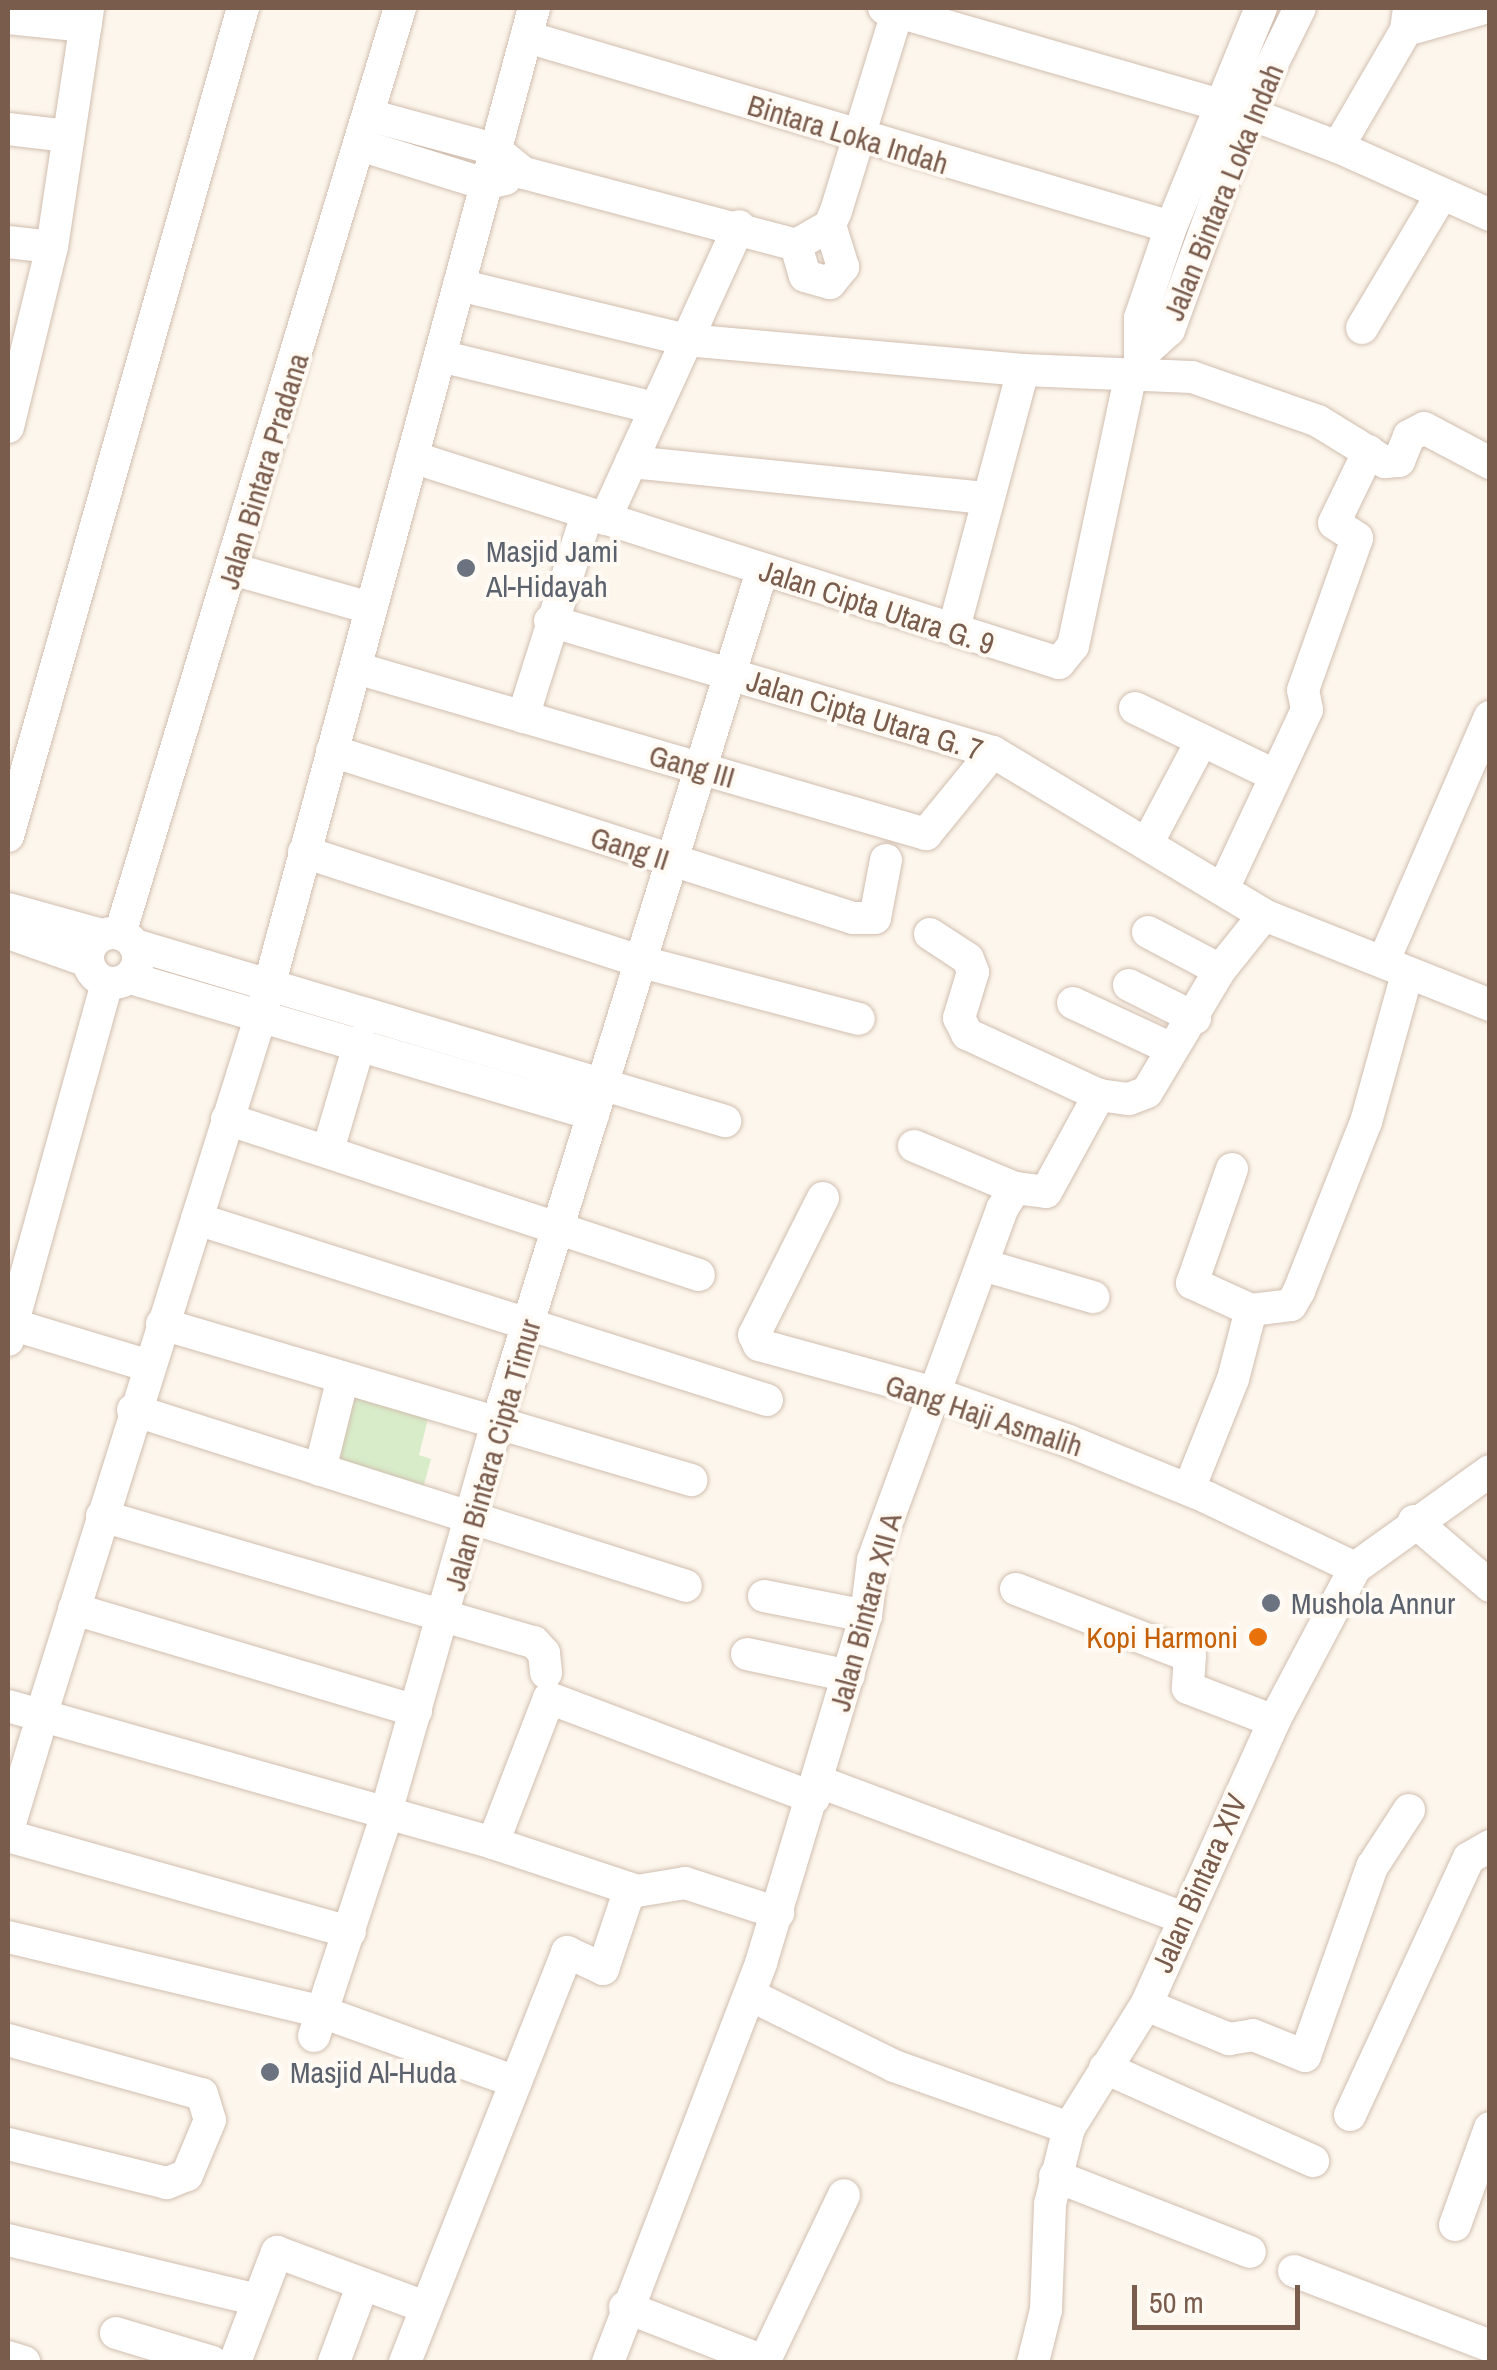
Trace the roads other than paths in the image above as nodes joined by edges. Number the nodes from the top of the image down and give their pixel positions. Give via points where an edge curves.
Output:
1 (243, 8) edge
2 (400, 8) edge
3 (1262, 8) edge
4 (1300, 8) edge
5 (1485, 8) edge
6 (908, 11) edge
7 (87, 16) edge
8 (8, 18) edge
9 (1408, 19) edge
10 (530, 22) edge
11 (1234, 109) junction
12 (8, 129) edge
13 (367, 131) junction
14 (68, 136) junction
15 (858, 138) junction
16 (1338, 147) junction
17 (494, 149) junction
18 (524, 174) junction
19 (485, 184) junction
20 (1442, 194) junction
21 (1490, 215) edge
22 (830, 225) junction
23 (739, 226) junction
24 (1170, 227) junction
25 (8, 242) edge
26 (796, 245) junction
27 (52, 247) junction
28 (459, 285) junction
29 (1362, 328) dead end
30 (686, 340) junction
31 (440, 356) junction
32 (16, 360) edge
33 (1023, 370) junction
34 (1130, 378) junction
35 (656, 408) junction
36 (8, 427) edge
37 (1369, 451) junction
38 (412, 456) junction
39 (631, 462) junction
40 (1490, 463) edge
41 (985, 498) junction
42 (596, 516) junction
43 (232, 570) junction
44 (762, 570) junction
45 (371, 608) junction
46 (550, 621) junction
47 (954, 628) junction
48 (356, 668) junction
49 (728, 674) junction
50 (1135, 708) dead end
51 (523, 716) junction
52 (1490, 717) edge
53 (1202, 740) junction
54 (332, 751) junction
55 (993, 752) junction
56 (700, 769) junction
57 (1264, 770) dead end
58 (8, 836) edge
59 (1148, 842) junction
60 (304, 852) junction
61 (886, 860) dead end
62 (674, 862) junction
63 (1223, 889) junction
64 (8, 908) edge
65 (1264, 915) junction
66 (1148, 932) dead end
67 (8, 933) edge
68 (930, 934) dead end
69 (114, 956) junction
70 (642, 962) junction
71 (1396, 966) junction
72 (1220, 970) junction
73 (1129, 985) dead end
74 (266, 996) junction
75 (1073, 1004) dead end
76 (1490, 1005) edge
77 (1194, 1018) junction
78 (859, 1019) dead end
79 (360, 1042) junction
80 (1172, 1049) junction
81 (1099, 1094) junction
82 (598, 1100) junction
83 (227, 1119) junction
84 (725, 1121) dead end
85 (914, 1146) dead end
86 (328, 1150) junction
87 (1232, 1169) dead end
88 (1015, 1188) junction
89 (823, 1198) dead end
90 (197, 1219) junction
91 (557, 1232) junction
92 (983, 1265) junction
93 (698, 1275) dead end
94 (1093, 1297) dead end
95 (1252, 1310) junction
96 (532, 1322) junction
97 (162, 1324) junction
98 (17, 1334) edge
99 (146, 1365) junction
100 (342, 1381) junction
101 (934, 1393) junction
102 (767, 1400) dead end
103 (133, 1410) junction
104 (496, 1426) junction
105 (320, 1470) junction
106 (1490, 1470) edge
107 (691, 1480) dead end
108 (1189, 1489) junction
109 (102, 1516) junction
110 (474, 1518) junction
111 (1414, 1520) junction
112 (1355, 1568) junction
113 (686, 1586) dead end
114 (1490, 1586) edge
115 (1016, 1590) dead end
116 (764, 1596) dead end
117 (74, 1610) junction
118 (446, 1614) junction
119 (866, 1616) junction
120 (747, 1654) dead end
121 (546, 1673) dead end
122 (849, 1676) junction
123 (8, 1706) edge
124 (416, 1711) junction
125 (1274, 1722) junction
126 (817, 1790) junction
127 (1409, 1810) dead end
128 (387, 1812) junction
129 (8, 1833) edge
130 (493, 1843) junction
131 (1490, 1846) edge
132 (630, 1889) junction
133 (778, 1913) junction
134 (1181, 1917) junction
135 (350, 1932) junction
136 (8, 1937) edge
137 (750, 1996) junction
138 (1146, 2005) junction
139 (318, 2024) junction
140 (8, 2040) edge
141 (1105, 2068) junction
142 (516, 2082) junction
143 (1350, 2115) dead end
144 (1069, 2128) junction
145 (1490, 2128) edge
146 (8, 2144) edge
147 (1313, 2161) dead end
148 (1055, 2176) junction
149 (844, 2195) dead end
150 (1455, 2225) dead end
151 (8, 2240) edge
152 (1250, 2252) dead end
153 (1294, 2271) dead end
154 (363, 2284) junction
155 (258, 2300) junction
156 (426, 2307) junction
157 (625, 2307) junction
158 (116, 2333) dead end
159 (1490, 2346) edge
160 (8, 2357) edge
161 (24, 2362) edge
162 (212, 2362) edge
163 (235, 2362) edge
164 (334, 2362) edge
165 (405, 2362) edge
166 (608, 2362) edge
167 (765, 2362) edge
168 (1034, 2362) edge

1 - 58 street
2 - 13 street, Jalan Bintara Pradana
3 - 11 street, Jalan Bintara Loka Indah
4 - 11 street, Jalan Bintara Loka Indah
5 - 9 street
6 - 11 street
6 - 15 street
7 - 8 street
7 - 14 street
9 - 16 street
10 - 15 street, Bintara Loka Indah
10 - 17 street
11 - 16 street
11 - 24 street, Jalan Bintara Loka Indah
11 - 24 street, Jalan Bintara Loka Indah via 1170,330 1140,356 1140,318
12 - 14 street
13 - 17 street
13 - 19 street
13 - 43 street, Jalan Bintara Pradana
14 - 27 street
15 - 22 street
15 - 24 street, Bintara Loka Indah
16 - 20 street
17 - 18 street
17 - 19 street
18 - 19 street
18 - 23 street
19 - 28 street
20 - 21 street
20 - 29 street
22 - 26 street
22 - 26 street via 843,268 830,282 805,276
23 - 26 street
23 - 30 street
25 - 27 street
27 - 32 street
28 - 30 street
28 - 31 street
30 - 33 street
30 - 35 street
31 - 35 street
31 - 38 street
32 - 36 street
33 - 34 street
33 - 41 street
34 - 37 street via 1192,377 1318,421
34 - 47 street, Jalan Cipta Utara G. 9 via 1066,659 1050,664
35 - 39 street
37 - 40 street via 1395,463 1409,436 1424,428
37 - 63 street via 1334,523 1357,538 1304,690 1307,710
38 - 42 street, Jalan Cipta Utara G. 9
38 - 45 street
39 - 41 street
39 - 42 street
41 - 47 street
42 - 44 street, Jalan Cipta Utara G. 9
42 - 46 street
43 - 45 street
43 - 69 street, Jalan Bintara Pradana
44 - 47 street, Jalan Cipta Utara G. 9
44 - 49 street, Jalan Bintara Cipta Timur
45 - 48 street
46 - 49 street, Jalan Cipta Utara G. 7
46 - 51 street
48 - 51 street, Gang III
48 - 54 street
49 - 55 street, Jalan Cipta Utara G. 7
49 - 56 street, Jalan Bintara Cipta Timur
50 - 53 street
51 - 56 street, Gang III
52 - 71 street
53 - 57 street
53 - 59 street
54 - 60 street
54 - 62 street, Gang II
55 - 56 street, Gang III via 926,834
55 - 59 street, Jalan Cipta Utara G. 7
56 - 62 street, Jalan Bintara Cipta Timur
59 - 63 street, Jalan Cipta Utara G. 7
60 - 70 street
60 - 74 street
61 - 62 street, Gang II via 870,920
62 - 70 street, Jalan Bintara Cipta Timur
63 - 65 street, Jalan Cipta Utara G. 7
64 - 69 street
65 - 71 street, Jalan Cipta Utara G. 7
65 - 72 street
66 - 72 street
67 - 69 street
68 - 81 street via 968,959 973,972 959,1018 967,1034
69 - 74 street
69 - 98 street, Jalan Bintara Pradana
70 - 78 street
70 - 82 street, Jalan Bintara Cipta Timur
71 - 76 street, Jalan Cipta Utara G. 7
71 - 95 street via 1366,1122 1299,1291 1291,1305
72 - 77 street
73 - 77 street
74 - 79 street
74 - 82 street
74 - 83 street
75 - 80 street
77 - 80 street
79 - 82 street
79 - 86 street
80 - 81 street via 1146,1092 1129,1099
81 - 88 street via 1046,1192
82 - 84 street
82 - 91 street, Jalan Bintara Cipta Timur
83 - 86 street
83 - 90 street
85 - 88 street
86 - 91 street
87 - 95 street via 1192,1283
88 - 92 street, Jalan Bintara XII A
89 - 101 street, Gang Haji Asmalih via 754,1340 815,1365
90 - 96 street
90 - 97 street
91 - 93 street
91 - 96 street, Jalan Bintara Cipta Timur
92 - 94 street
92 - 101 street, Jalan Bintara XII A
95 - 108 street
96 - 102 street
96 - 104 street, Jalan Bintara Cipta Timur
97 - 99 street
97 - 100 street
98 - 99 street
99 - 103 street
100 - 104 street
100 - 105 street
101 - 108 street, Gang Haji Asmalih
101 - 119 street, Jalan Bintara XII A via 873,1560
103 - 105 street
103 - 109 street
104 - 107 street
104 - 110 street, Jalan Bintara Cipta Timur
105 - 110 street
106 - 111 street, Jalan Bintara XIV
108 - 112 street, Gang Haji Asmalih
109 - 117 street
109 - 118 street
110 - 113 street
110 - 118 street, Jalan Bintara Cipta Timur
111 - 112 street, Jalan Bintara XIV
111 - 114 street
112 - 125 street, Jalan Bintara XIV
115 - 125 street via 1190,1656 1188,1688
116 - 119 street
117 - 124 street
117 - 129 street
118 - 121 street via 534,1642 544,1653
118 - 124 street, Jalan Bintara Cipta Timur
119 - 122 street, Jalan Bintara XII A
120 - 122 street
122 - 126 street, Jalan Bintara XII A
123 - 128 street
124 - 128 street, Jalan Bintara Cipta Timur
125 - 134 street, Jalan Bintara XIV
126 - 130 street via 549,1698
126 - 133 street, Jalan Bintara XII A
126 - 134 street
127 - 138 street via 1372,1867 1305,2056 1253,2035 1229,2038
128 - 130 street
128 - 135 street, Jalan Bintara Cipta Timur
129 - 135 street
130 - 132 street
131 - 143 street via 1469,1858
132 - 133 street via 684,1883
132 - 142 street via 603,1969 567,1952
133 - 137 street, Jalan Bintara XII A
134 - 138 street, Jalan Bintara XIV
135 - 139 street, Jalan Bintara Cipta Timur
136 - 139 street
137 - 144 street via 894,2066
137 - 157 street, Jalan Bintara XII A
138 - 141 street, Jalan Bintara XIV
139 - 142 street
140 - 146 street via 202,2094 210,2120 187,2176 167,2183
141 - 144 street, Jalan Bintara XIV
141 - 147 street
142 - 156 street
144 - 148 street, Jalan Bintara XIV
145 - 150 street
148 - 152 street
148 - 168 street, Jalan Bintara XIV via 1046,2310
149 - 167 street
151 - 155 street
153 - 159 street
154 - 155 street via 278,2252
154 - 156 street
154 - 164 street
155 - 163 street
156 - 165 street
157 - 166 street, Jalan Bintara XII A
157 - 167 street
158 - 162 street
160 - 161 street

